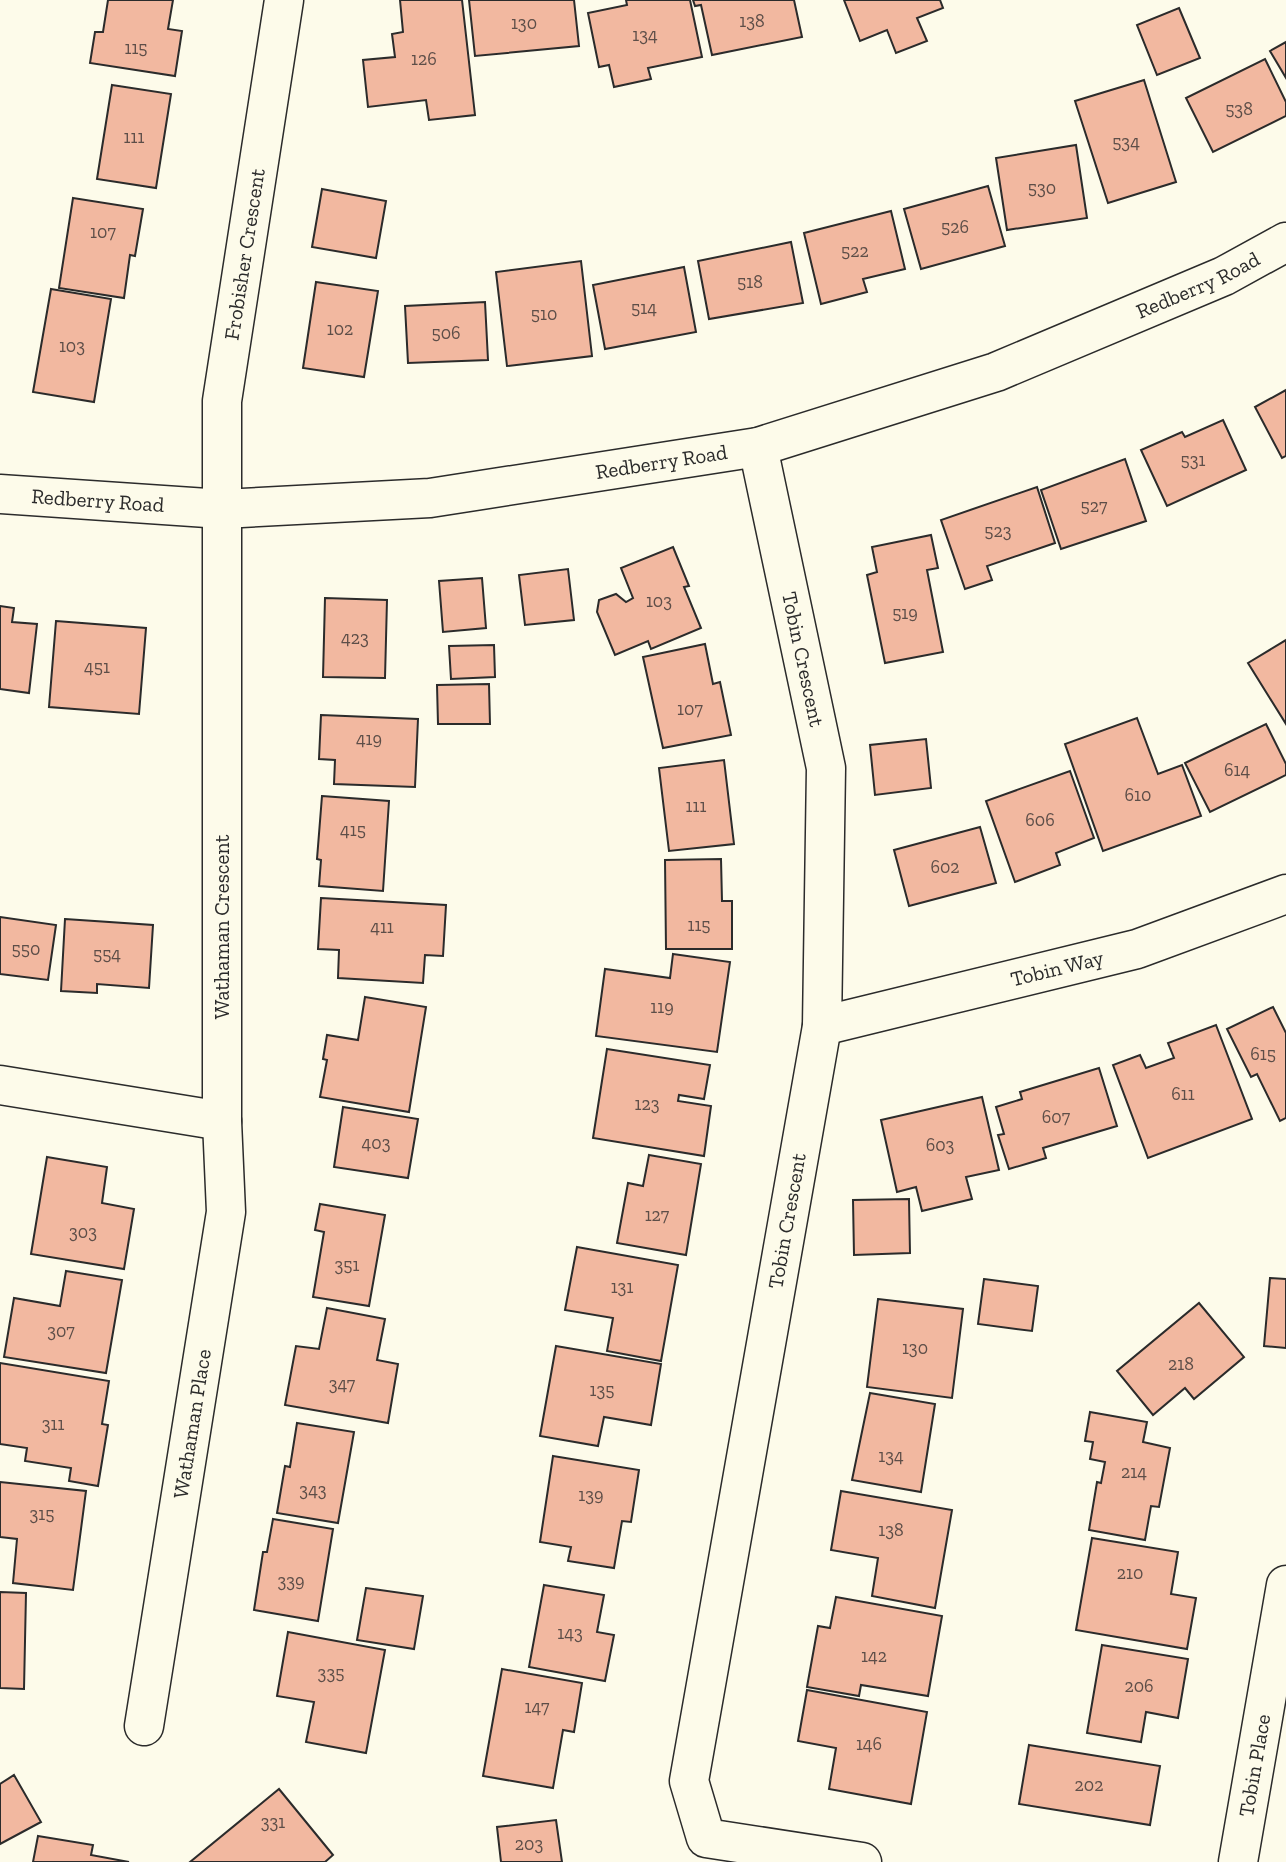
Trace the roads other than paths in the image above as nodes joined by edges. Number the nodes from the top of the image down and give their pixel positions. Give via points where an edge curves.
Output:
1 (284, 0) edge
2 (1286, 242) edge
3 (758, 447) junction
4 (0, 494) edge
5 (222, 509) junction
6 (1286, 894) edge
7 (822, 1026) junction
8 (0, 1085) edge
9 (222, 1121) junction
10 (1286, 1585) edge
11 (144, 1726) dead end
12 (862, 1862) edge
13 (1238, 1862) edge

1 - 5 street, Frobisher Crescent via 222,401
2 - 3 street, Redberry Road via 1224,276 996,372
3 - 5 street, Redberry Road via 430,498
3 - 7 street, Tobin Crescent via 826,768
4 - 5 street, Redberry Road
5 - 9 street, Wathaman Crescent
6 - 7 street, Tobin Way via 1137,949
7 - 12 street, Tobin Crescent via 689,1781 706,1838
8 - 9 street
9 - 11 street, Wathaman Place via 226,1212
10 - 13 street, Tobin Place

